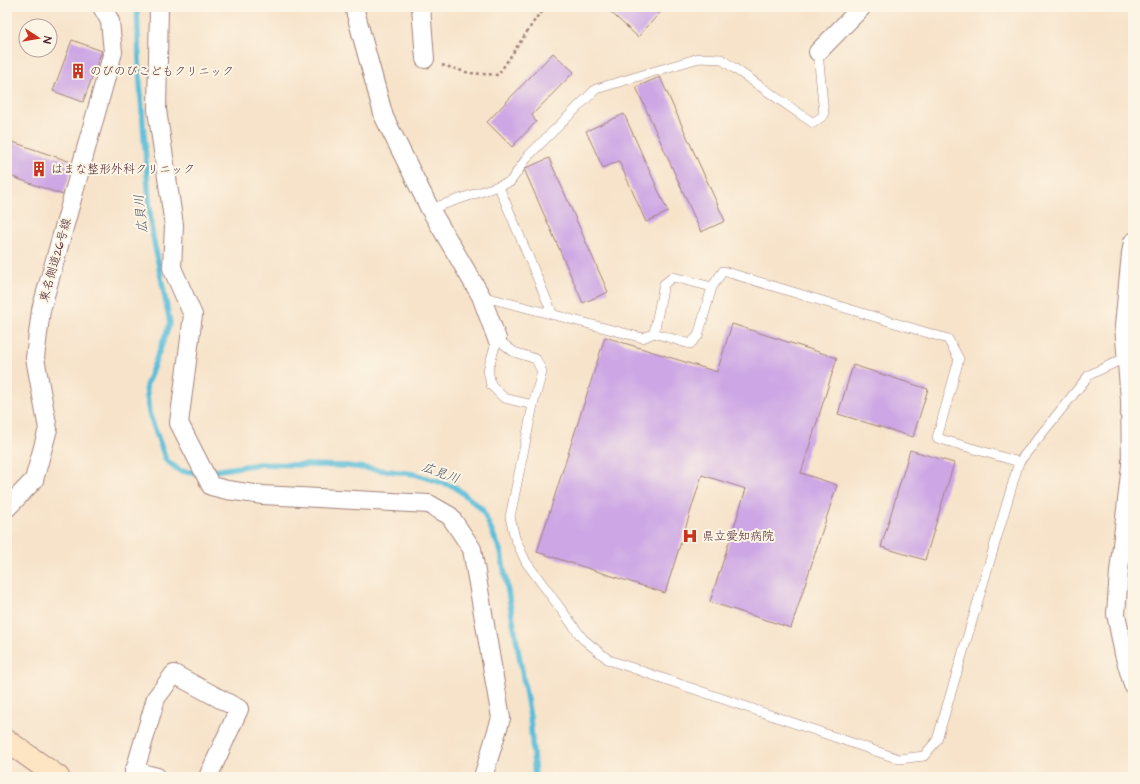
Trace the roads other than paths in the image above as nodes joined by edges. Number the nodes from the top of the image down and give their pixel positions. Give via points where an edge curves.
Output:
1 (102, 7) edge
2 (159, 7) edge
3 (354, 7) edge
4 (421, 7) edge
5 (862, 7) edge
6 (818, 52) joint
7 (425, 59) road end
8 (499, 187) junction
9 (430, 209) junction
10 (1133, 242) edge
11 (712, 287) junction
12 (481, 296) junction
13 (553, 315) junction
14 (654, 333) junction
15 (497, 339) junction
16 (1127, 357) junction
17 (533, 405) junction
18 (1019, 462) junction
19 (7, 508) edge
20 (1133, 685) edge
21 (7, 740) edge
22 (134, 774) edge
23 (58, 777) edge
24 (157, 777) edge
25 (208, 777) edge
26 (482, 777) edge

1 - 19 street, 東名側道26号線 via 110,21 113,52 41,310 35,358 48,429 34,480
2 - 26 street via 156,110 174,225 172,268 193,315 180,423 211,486 263,495 429,504 450,516 472,548 501,718
3 - 9 street via 384,117
4 - 7 street
5 - 6 street
6 - 8 lane via 824,115 814,123 721,59 699,58 596,89 529,155 510,182
8 - 9 lane
8 - 13 lane
9 - 12 street
10 - 16 street via 1124,326
11 - 14 lane via 698,336 690,344
11 - 14 lane via 673,277 664,284
11 - 18 lane via 723,271 948,339 959,359 937,438
12 - 13 lane
12 - 15 street
13 - 14 lane via 643,338
15 - 17 lane via 514,352 536,359 542,372
15 - 17 lane via 488,370 491,385 504,398
16 - 18 lane via 1089,375
16 - 20 street via 1130,465 1116,614
17 - 18 lane via 510,517 515,538 526,562 583,639 610,660 899,759 924,756 937,740
21 - 23 street
22 - 24 street
22 - 25 street via 156,698 174,674 239,709

